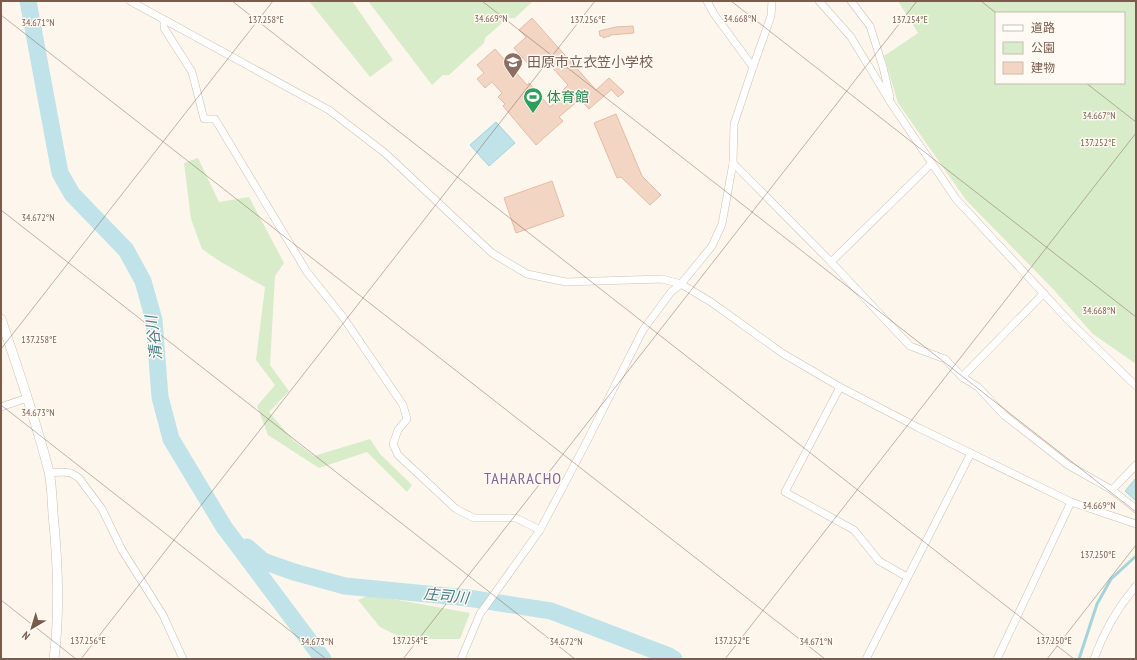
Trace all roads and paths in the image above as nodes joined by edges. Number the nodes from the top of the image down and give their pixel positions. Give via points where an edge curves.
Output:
1 (130, 1) edge
2 (707, 1) edge
3 (772, 1) edge
4 (819, 1) edge
5 (851, 1) edge
6 (138, 3) edge
7 (164, 20) junction
8 (753, 67) junction
9 (891, 103) junction
10 (733, 163) junction
11 (931, 164) junction
12 (831, 262) junction
13 (681, 284) junction
14 (1044, 293) junction
15 (1, 319) edge
16 (962, 377) junction
17 (1136, 386) edge
18 (840, 387) junction
19 (27, 398) junction
20 (1, 407) edge
21 (971, 453) junction
22 (1136, 465) edge
23 (49, 473) junction
24 (1112, 490) junction
25 (1071, 502) junction
26 (1136, 509) edge
27 (1136, 524) edge
28 (540, 530) junction
29 (907, 577) junction
30 (1136, 586) edge
31 (1133, 596) edge
32 (54, 659) edge
33 (183, 659) edge
34 (461, 659) edge
35 (866, 659) edge
36 (997, 659) edge
37 (1094, 659) edge

1 - 6 street
2 - 8 street
3 - 8 street via 771,16
4 - 9 street via 851,37
5 - 9 street via 870,26
6 - 7 street
7 - 13 street via 329,110 385,153 492,253 527,274 566,282 662,279
7 - 28 street via 164,28 192,72 204,120 215,119 307,272 343,317 403,405 407,419 398,430 393,444 398,455 456,509 474,518 516,518
8 - 10 street via 734,124
9 - 11 street
10 - 12 street
10 - 13 street via 722,224 712,246
11 - 12 street
11 - 14 street via 956,200
12 - 16 street via 910,346 945,359
13 - 18 street via 711,302 782,353
13 - 28 street via 671,292 643,330
14 - 16 street
14 - 17 street
15 - 19 street
16 - 24 street via 978,387 1004,416 1068,465
18 - 21 street
18 - 29 street via 786,492 854,530 879,562
19 - 20 street
19 - 23 street
21 - 25 street
21 - 29 street
22 - 24 street
23 - 32 street via 58,577
23 - 33 street via 71,472 79,478 102,509 122,550 163,615
24 - 26 street
25 - 27 street
25 - 36 street
28 - 34 street via 480,614
29 - 35 street
30 - 31 street
31 - 37 street via 1099,645

